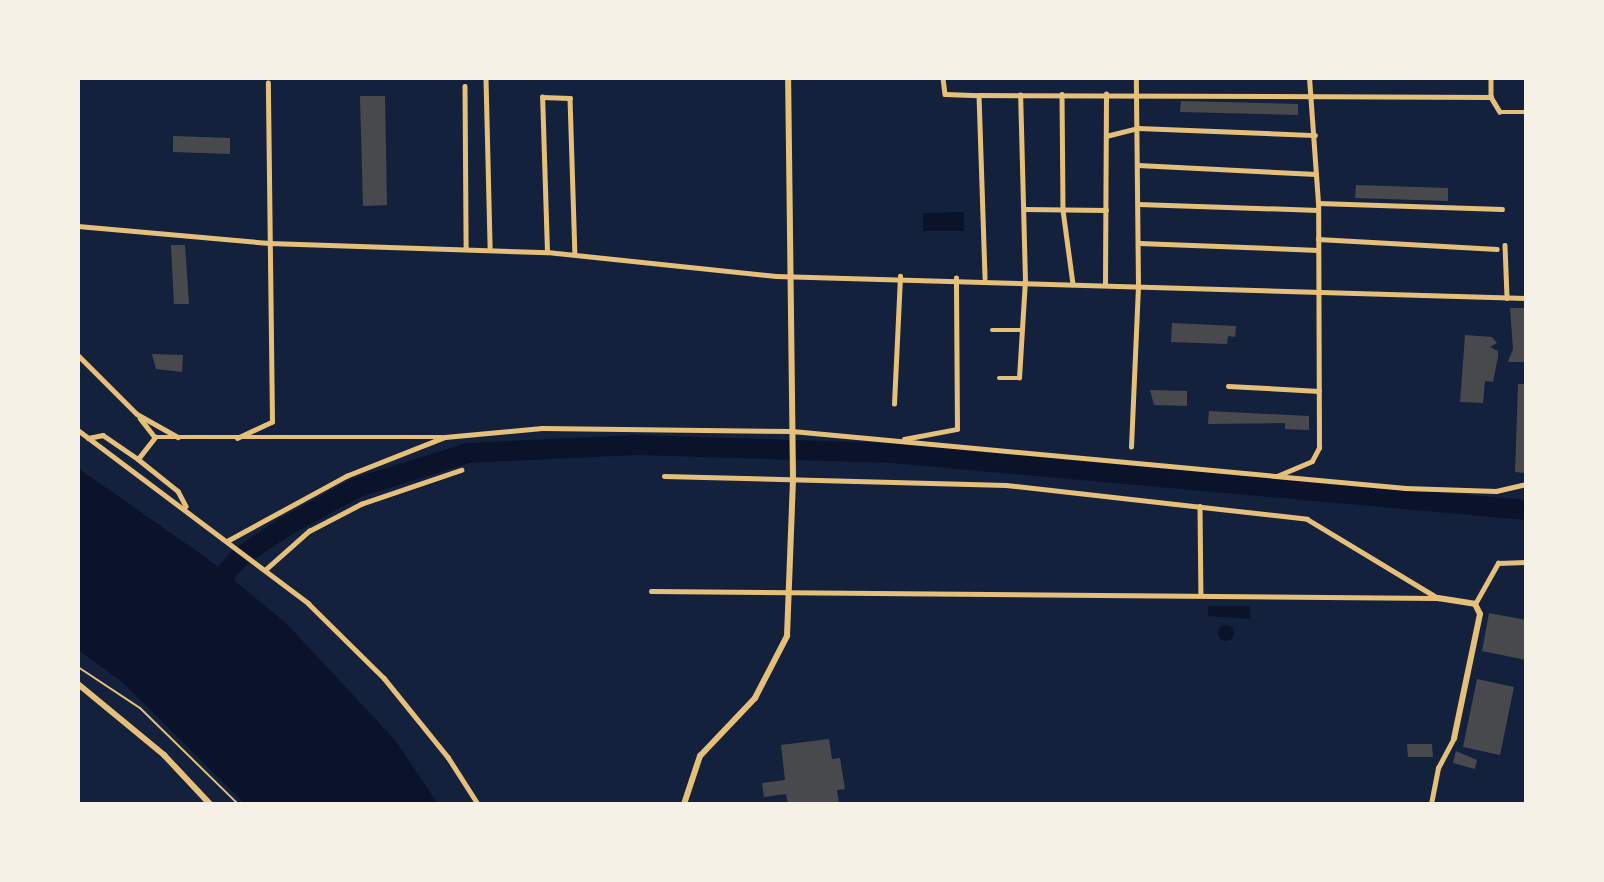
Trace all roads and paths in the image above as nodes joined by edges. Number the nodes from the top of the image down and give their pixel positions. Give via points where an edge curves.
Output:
1 (788, 78) edge
2 (943, 78) edge
3 (1136, 78) edge
4 (1309, 78) edge
5 (1491, 78) edge
6 (486, 79) edge
7 (268, 82) dead end
8 (465, 86) dead end
9 (1062, 94) junction
10 (1106, 94) junction
11 (1136, 94) junction
12 (979, 95) junction
13 (1020, 95) junction
14 (1310, 97) junction
15 (1491, 97) junction
16 (1526, 112) edge
17 (1138, 128) junction
18 (1315, 135) junction
19 (1106, 136) junction
20 (1138, 165) junction
21 (1316, 174) junction
22 (1318, 203) junction
23 (1138, 204) junction
24 (1024, 209) junction
25 (1502, 209) dead end
26 (1063, 210) junction
27 (1106, 210) junction
28 (1318, 210) junction
29 (78, 226) edge
30 (1318, 239) junction
31 (269, 243) junction
32 (1139, 243) junction
33 (1505, 245) dead end
34 (466, 247) junction
35 (490, 248) junction
36 (1497, 249) dead end
37 (1318, 250) junction
38 (547, 252) junction
39 (575, 254) junction
40 (790, 274) junction
41 (900, 276) junction
42 (956, 278) junction
43 (985, 278) junction
44 (1025, 281) junction
45 (1073, 284) junction
46 (1105, 285) junction
47 (1138, 286) junction
48 (1318, 292) junction
49 (1507, 298) junction
50 (1526, 298) edge
51 (992, 330) dead end
52 (1021, 330) junction
53 (78, 355) edge
54 (999, 378) dead end
55 (1228, 386) dead end
56 (1319, 391) junction
57 (894, 405) dead end
58 (137, 414) junction
59 (78, 430) edge
60 (792, 431) junction
61 (155, 437) junction
62 (178, 437) junction
63 (445, 437) junction
64 (88, 438) junction
65 (232, 439) junction
66 (904, 439) junction
67 (1131, 447) dead end
68 (138, 459) junction
69 (461, 470) dead end
70 (664, 476) dead end
71 (1275, 477) junction
72 (793, 478) junction
73 (1526, 484) edge
74 (1200, 506) junction
75 (186, 507) junction
76 (228, 543) junction
77 (1526, 562) edge
78 (262, 569) junction
79 (791, 589) junction
80 (651, 591) dead end
81 (1201, 596) junction
82 (1438, 598) junction
83 (1475, 604) junction
84 (78, 667) edge
85 (78, 684) edge
86 (1454, 738) joint
87 (210, 804) edge
88 (238, 804) edge
89 (478, 804) edge
90 (684, 804) edge
91 (1431, 804) edge

1 - 40 street
2 - 12 street via 945,94
3 - 11 street
4 - 14 street
5 - 15 street
6 - 35 street
7 - 31 street
8 - 34 street
9 - 10 street
9 - 13 street
9 - 26 street
10 - 11 street
10 - 19 street
11 - 14 street
11 - 17 street
12 - 13 street
12 - 43 street
13 - 24 street
14 - 15 street
14 - 18 street
15 - 16 street via 1500,112
17 - 18 street
17 - 19 street
17 - 20 street
18 - 21 street
19 - 27 street
20 - 21 street
20 - 23 street
21 - 22 street
22 - 25 street
22 - 28 street
23 - 28 street
23 - 32 street
24 - 26 street
24 - 44 street
26 - 27 street
26 - 45 street
27 - 46 street
28 - 30 street
29 - 31 street
30 - 36 street
30 - 37 street
31 - 34 street
31 - 65 street via 272,422
32 - 37 street
32 - 47 street
33 - 49 street
34 - 35 street
35 - 38 street
37 - 48 street
38 - 39 street
38 - 39 street via 542,97 570,98
39 - 40 street
40 - 41 street
40 - 60 street
41 - 42 street
41 - 57 street
42 - 43 street
42 - 66 street via 957,429
43 - 44 street
44 - 45 street
44 - 52 street
45 - 46 street
46 - 47 street
47 - 48 street
47 - 67 street
48 - 49 street
48 - 56 street
49 - 50 street
51 - 52 street
52 - 54 street via 1019,378
53 - 58 street
55 - 56 street
56 - 71 street via 1319,448 1312,461
58 - 61 street
58 - 62 street
59 - 64 street
60 - 63 street via 542,428
60 - 66 street
60 - 72 street
61 - 62 street
61 - 68 street
62 - 65 street
63 - 65 street
63 - 76 street via 346,476
64 - 68 street via 103,435
64 - 75 street
66 - 71 street
68 - 75 street via 178,491
69 - 78 street via 361,504 309,531
70 - 72 street
71 - 73 street via 1496,491
72 - 74 street via 1006,485
72 - 79 street
74 - 81 street
74 - 82 street via 1307,519
75 - 76 street
76 - 78 street
77 - 83 street via 1498,563
78 - 89 street via 308,603 384,678 448,757
79 - 80 street
79 - 81 street
79 - 90 street via 787,636 773,672 700,756
81 - 82 street
82 - 83 street
83 - 86 street via 1480,614
84 - 88 path via 140,708
85 - 87 street via 164,755
86 - 91 street via 1438,768

